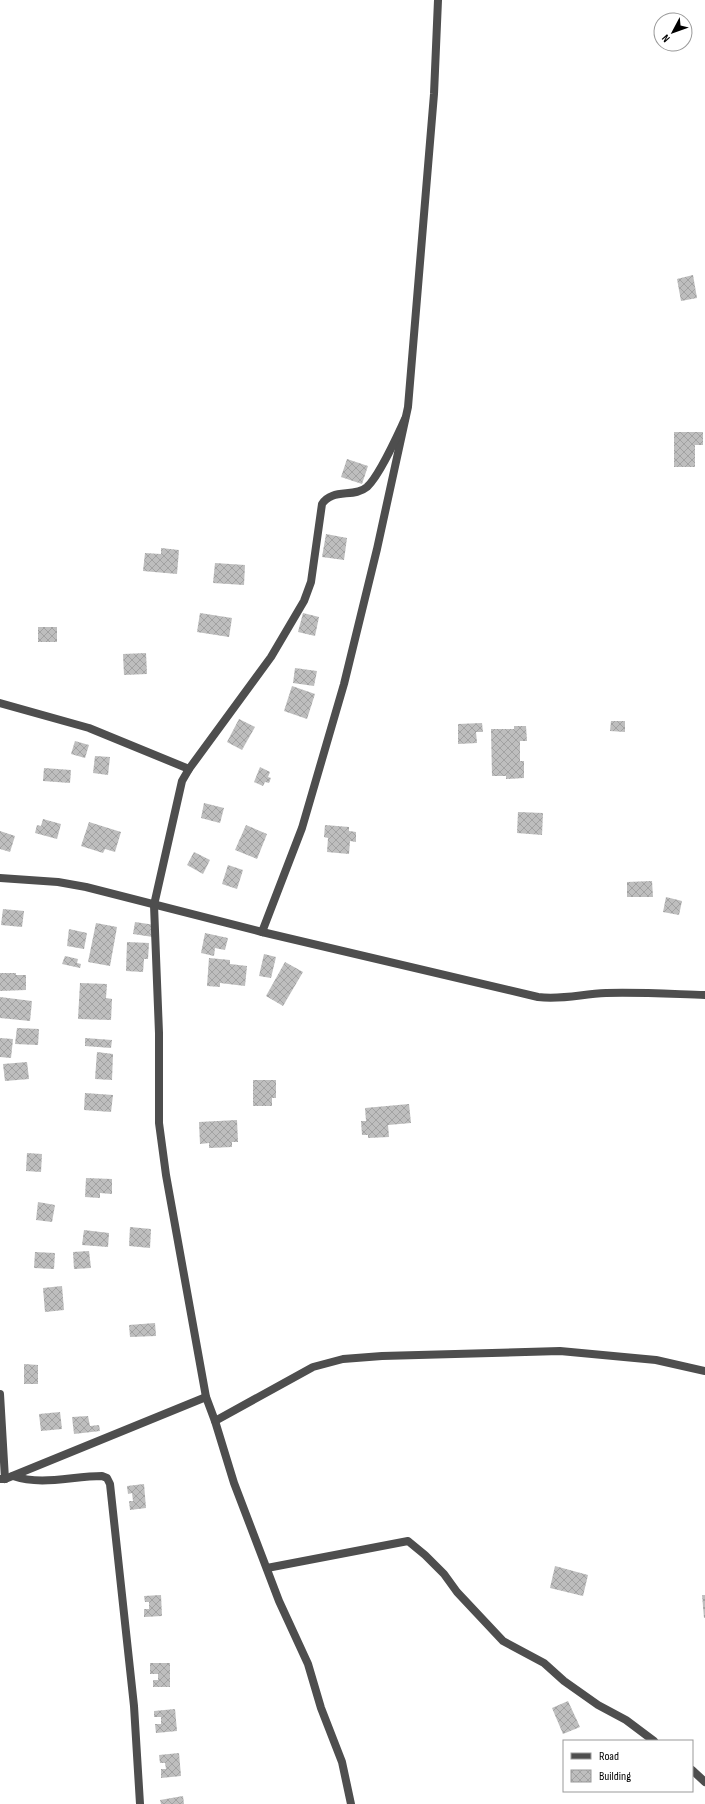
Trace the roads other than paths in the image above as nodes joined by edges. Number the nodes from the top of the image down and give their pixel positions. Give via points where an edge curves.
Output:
1 (438, 0) edge
2 (405, 419) junction
3 (0, 702) edge
4 (189, 769) junction
5 (0, 878) edge
6 (154, 905) junction
7 (262, 932) junction
8 (705, 995) edge
9 (705, 1371) edge
10 (0, 1394) edge
11 (206, 1397) junction
12 (215, 1421) junction
13 (6, 1478) edge
14 (266, 1568) junction
15 (653, 1740) edge
16 (693, 1771) edge
17 (705, 1782) edge
18 (140, 1804) edge
19 (351, 1804) edge

1 - 2 street via 433,110
2 - 4 street via 367,487 360,491 326,498 321,510 311,582 306,597 271,657
2 - 7 street via 373,564 329,740 302,828
3 - 4 street via 89,728
4 - 6 street via 179,790
5 - 6 street via 58,882
6 - 7 street
6 - 11 street via 159,1033 159,1123
7 - 8 street via 538,997 568,998 607,993
9 - 12 street via 656,1360 560,1351 382,1356 343,1360 314,1367
10 - 13 street
11 - 12 street
11 - 13 street
12 - 14 street via 234,1483
13 - 18 street via 38,1482 102,1476 107,1478 110,1484 134,1706
14 - 15 street via 408,1542 444,1574 503,1641 544,1663 564,1681
14 - 19 street via 308,1664 321,1708 342,1762
16 - 17 street

